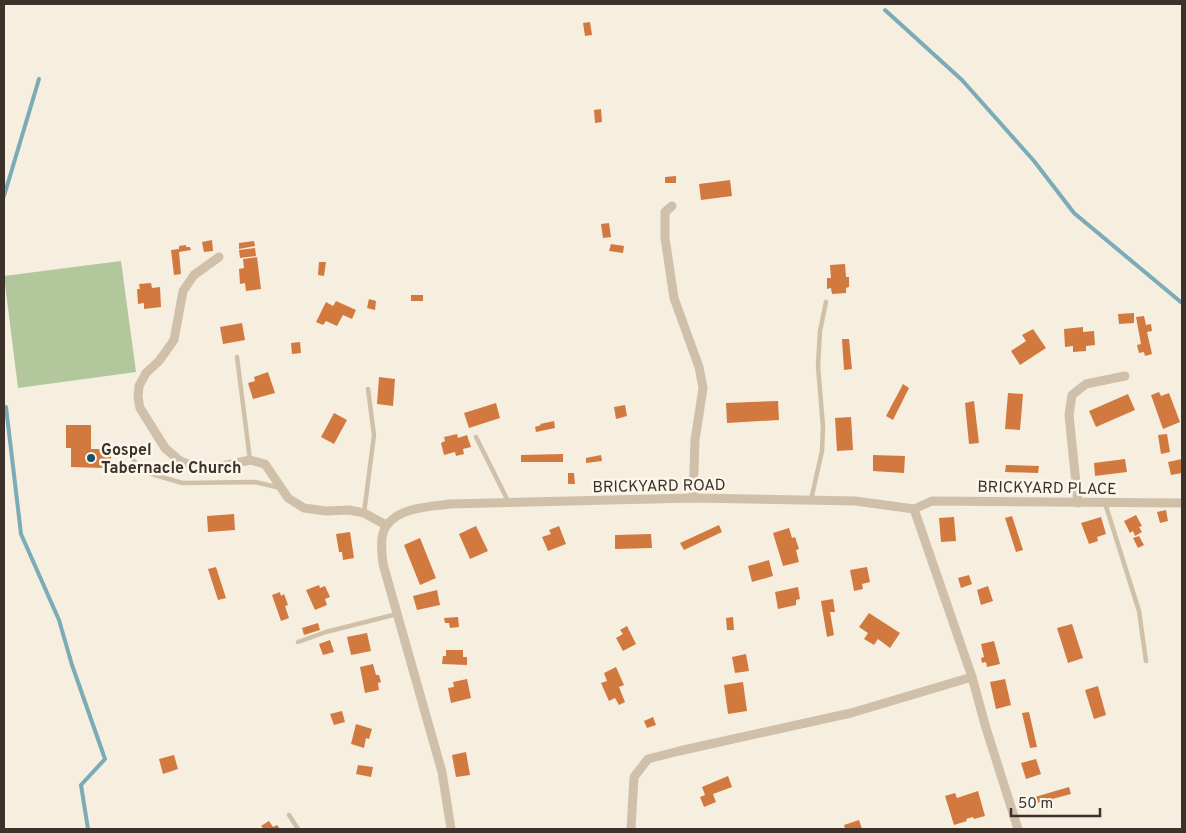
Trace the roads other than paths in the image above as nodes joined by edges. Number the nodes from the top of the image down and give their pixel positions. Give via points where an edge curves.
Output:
1 (672, 206) dead end
2 (219, 257) dead end
3 (826, 302) dead end
4 (237, 357) dead end
5 (1125, 376) dead end
6 (368, 389) dead end
7 (476, 437) dead end
8 (122, 448) dead end
9 (250, 460) junction
10 (282, 489) junction
11 (693, 498) junction
12 (810, 500) junction
13 (509, 503) junction
14 (1078, 503) junction
15 (1105, 503) junction
16 (1182, 503) edge
17 (914, 509) junction
18 (364, 513) junction
19 (386, 525) junction
20 (397, 614) junction
21 (298, 642) dead end
22 (1146, 661) dead end
23 (972, 678) junction
24 (289, 815) dead end
25 (298, 829) edge
26 (451, 829) edge
27 (631, 829) edge
28 (1018, 829) edge

1 - 11 street via 665,212 674,298 699,366 703,388 695,440
2 - 9 street via 194,276 183,291 174,340 146,373 139,386 138,397 140,408 164,448 180,461 204,470
3 - 12 lane via 818,366 822,451
4 - 9 lane
5 - 14 street via 1086,384 1072,395 1069,415
6 - 18 lane via 374,435
7 - 13 lane
8 - 10 lane via 144,472 182,483 256,482
9 - 10 street via 265,464
10 - 18 street via 288,498 304,508
11 - 12 street, BRICKYARD ROAD
11 - 13 street, BRICKYARD ROAD
12 - 17 street, BRICKYARD ROAD via 854,501
13 - 19 street, BRICKYARD ROAD via 418,508 401,514
14 - 15 street, BRICKYARD PLACE
14 - 17 street, BRICKYARD PLACE via 932,501
15 - 16 street, BRICKYARD PLACE
15 - 22 lane via 1138,611
17 - 23 street
18 - 19 street
19 - 20 street via 382,543 383,564
20 - 21 lane
20 - 26 street via 442,772
23 - 27 street via 851,712 648,759 634,776
23 - 28 street
24 - 25 lane

